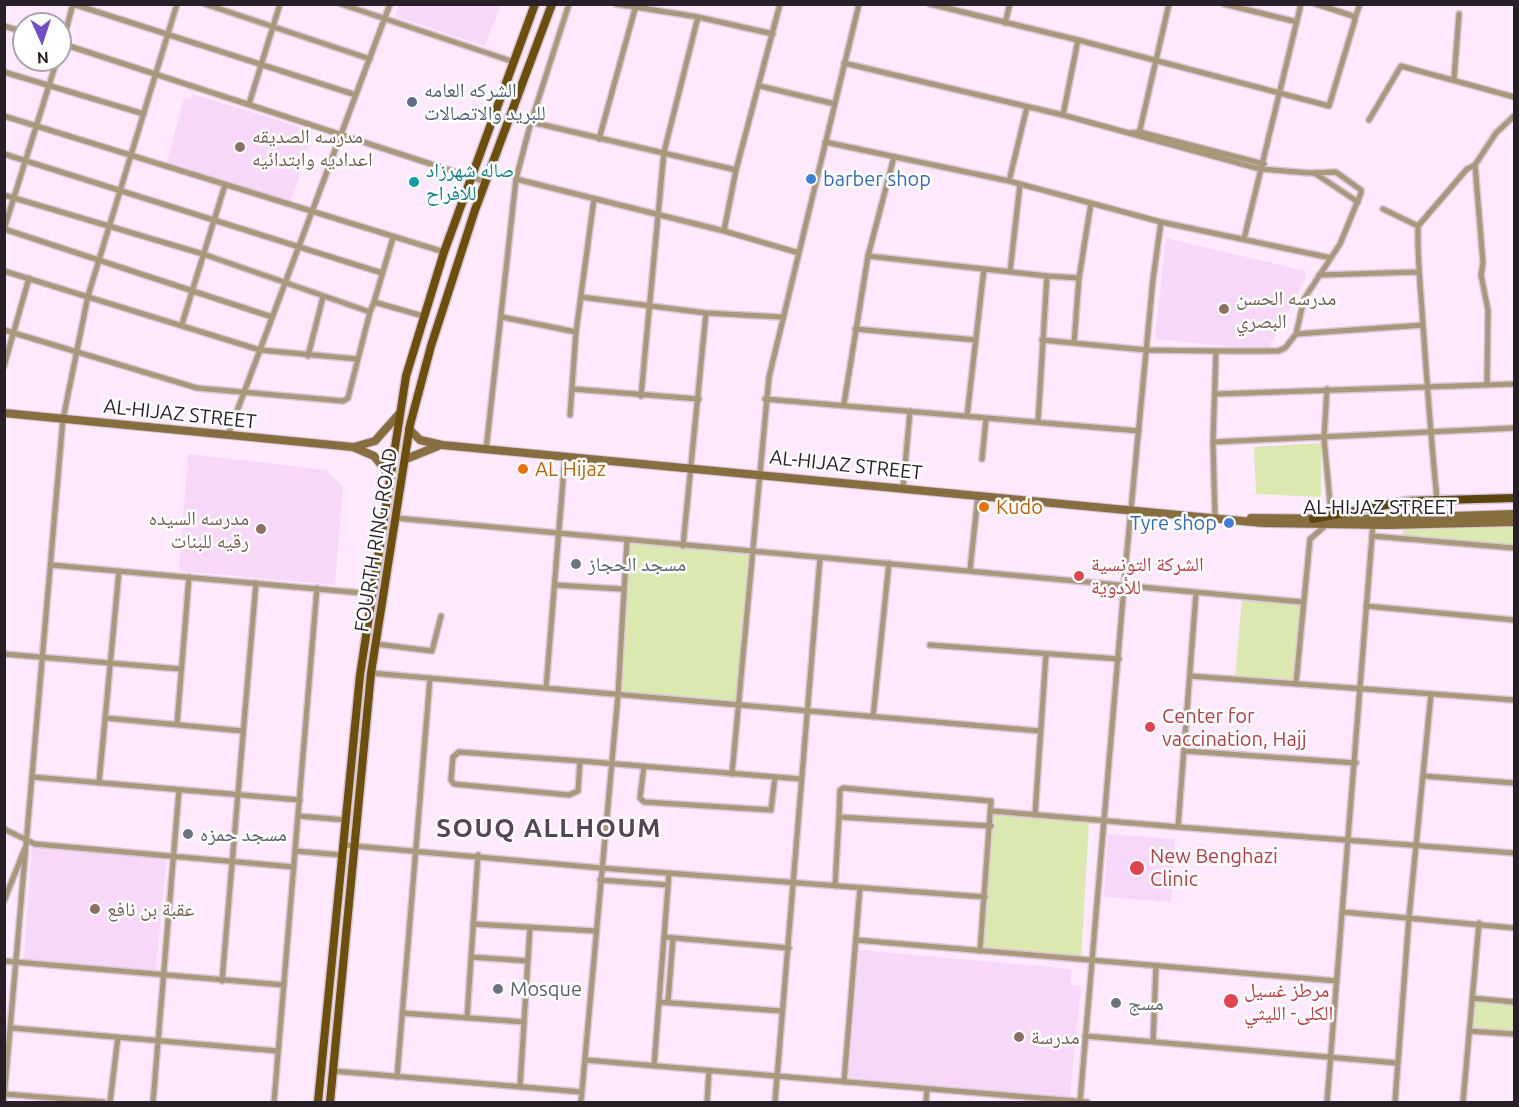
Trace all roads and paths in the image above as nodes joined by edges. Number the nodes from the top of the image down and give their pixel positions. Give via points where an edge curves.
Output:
1 (177, 4) edge
2 (205, 4) edge
3 (280, 4) edge
4 (341, 4) edge
5 (390, 4) edge
6 (536, 4) edge
7 (552, 4) edge
8 (569, 4) edge
9 (616, 4) edge
10 (780, 4) edge
11 (859, 4) edge
12 (930, 4) edge
13 (1010, 4) edge
14 (1169, 4) edge
15 (1224, 4) edge
16 (1301, 4) edge
17 (1316, 4) edge
18 (1360, 4) edge
19 (635, 9) junction
20 (71, 12) edge
21 (1459, 14) dead end
22 (699, 16) junction
23 (1354, 18) junction
24 (385, 19) junction
25 (1297, 22) junction
26 (1005, 23) junction
27 (273, 26) junction
28 (773, 34) junction
29 (168, 35) junction
30 (1078, 40) junction
31 (72, 48) edge
32 (370, 59) junction
33 (1157, 61) junction
34 (514, 62) junction
35 (844, 63) junction
36 (262, 65) junction
37 (4, 72) edge
38 (53, 72) edge
39 (156, 75) junction
40 (1454, 79) junction
41 (49, 86) junction
42 (760, 86) junction
43 (1278, 93) junction
44 (356, 95) junction
45 (1515, 97) edge
46 (249, 104) junction
47 (834, 104) junction
48 (1028, 107) junction
49 (144, 114) junction
50 (1063, 115) junction
51 (4, 116) edge
52 (1515, 116) edge
53 (1370, 120) dead end
54 (531, 122) junction
55 (36, 127) junction
56 (1139, 134) junction
57 (340, 135) junction
58 (599, 139) junction
59 (825, 142) junction
60 (664, 152) junction
61 (4, 154) edge
62 (131, 155) junction
63 (894, 157) junction
64 (26, 161) junction
65 (1475, 165) junction
66 (1261, 166) junction
67 (1467, 169) junction
68 (736, 170) junction
69 (1315, 174) junction
70 (471, 176) junction
71 (1478, 178) junction
72 (516, 179) junction
73 (1009, 181) junction
74 (486, 182) junction
75 (1020, 184) junction
76 (225, 185) junction
77 (120, 190) junction
78 (4, 195) edge
79 (15, 198) junction
80 (594, 200) junction
81 (1358, 202) junction
82 (1091, 203) junction
83 (1383, 208) dead end
84 (312, 212) junction
85 (658, 214) junction
86 (213, 220) junction
87 (1161, 222) junction
88 (1418, 226) junction
89 (109, 227) junction
90 (4, 229) edge
91 (724, 231) junction
92 (393, 238) junction
93 (1244, 239) junction
94 (299, 246) junction
95 (444, 252) junction
96 (799, 253) junction
97 (203, 254) junction
98 (868, 256) junction
99 (99, 258) junction
100 (1331, 258) junction
101 (984, 269) junction
102 (4, 271) edge
103 (1010, 272) junction
104 (1417, 272) junction
105 (382, 273) junction
106 (1319, 275) junction
107 (1047, 276) junction
108 (29, 278) junction
109 (1079, 278) junction
110 (285, 283) junction
111 (193, 290) junction
112 (88, 296) junction
113 (323, 297) junction
114 (580, 297) junction
115 (374, 302) junction
116 (649, 304) junction
117 (370, 312) junction
118 (706, 313) junction
119 (272, 316) junction
120 (423, 316) junction
121 (502, 317) junction
122 (781, 317) junction
123 (182, 324) junction
124 (1423, 325) junction
125 (855, 329) junction
126 (4, 330) edge
127 (576, 332) junction
128 (15, 333) junction
129 (1296, 334) junction
130 (976, 340) junction
131 (1042, 340) junction
132 (1074, 343) junction
133 (260, 350) junction
134 (1146, 350) junction
135 (1216, 351) junction
136 (76, 353) junction
137 (308, 356) junction
138 (357, 359) junction
139 (4, 366) edge
140 (1487, 384) junction
141 (1515, 384) edge
142 (1426, 386) junction
143 (573, 388) junction
144 (1326, 389) junction
145 (245, 393) junction
146 (1216, 394) junction
147 (641, 396) junction
148 (699, 399) junction
149 (765, 399) junction
150 (844, 404) junction
151 (910, 411) junction
152 (4, 413) edge
153 (399, 414) junction
154 (570, 415) dead end
155 (967, 416) junction
156 (63, 419) junction
157 (986, 419) junction
158 (1038, 422) junction
159 (1515, 428) edge
160 (409, 429) junction
161 (1139, 431) junction
162 (1429, 432) junction
163 (228, 435) junction
164 (1324, 438) junction
165 (1213, 442) junction
166 (442, 445) junction
167 (353, 447) junction
168 (486, 450) junction
169 (565, 456) junction
170 (406, 459) junction
171 (982, 459) dead end
172 (690, 467) junction
173 (759, 474) junction
174 (390, 476) junction
175 (903, 488) junction
176 (978, 495) junction
177 (1515, 498) edge
178 (1437, 499) junction
179 (1132, 509) junction
180 (1331, 514) junction
181 (1515, 514) edge
182 (1215, 516) junction
183 (396, 518) junction
184 (1246, 519) junction
185 (1313, 519) junction
186 (1515, 522) edge
187 (1373, 525) junction
188 (1325, 526) junction
189 (560, 534) junction
190 (1372, 536) junction
191 (627, 541) junction
192 (683, 546) junction
193 (1515, 549) edge
194 (753, 552) junction
195 (820, 558) junction
196 (889, 563) junction
197 (51, 565) junction
198 (970, 570) junction
199 (119, 571) junction
200 (189, 577) junction
201 (256, 583) junction
202 (555, 585) junction
203 (1125, 586) junction
204 (317, 588) junction
205 (622, 590) junction
206 (1196, 592) junction
207 (373, 594) junction
208 (1302, 602) junction
209 (1366, 606) junction
210 (441, 616) dead end
211 (1515, 620) edge
212 (376, 644) junction
213 (930, 645) dead end
214 (4, 654) edge
215 (1046, 654) junction
216 (42, 658) junction
217 (1119, 659) junction
218 (110, 664) junction
219 (181, 669) junction
220 (371, 673) junction
221 (1190, 676) junction
222 (430, 678) junction
223 (1296, 683) junction
224 (1362, 687) junction
225 (546, 688) junction
226 (1431, 693) junction
227 (618, 695) junction
228 (1515, 700) edge
229 (737, 705) junction
230 (807, 711) junction
231 (873, 717) junction
232 (106, 718) junction
233 (177, 724) junction
234 (243, 731) junction
235 (1040, 731) junction
236 (1185, 751) junction
237 (580, 761) junction
238 (1356, 763) junction
239 (611, 764) junction
240 (644, 766) junction
241 (732, 774) junction
242 (1423, 776) junction
243 (33, 777) junction
244 (776, 777) junction
245 (801, 779) junction
246 (99, 783) junction
247 (1515, 783) edge
248 (179, 790) junction
249 (237, 795) junction
250 (300, 800) junction
251 (992, 811) junction
252 (1035, 815) junction
253 (298, 816) junction
254 (838, 817) junction
255 (346, 820) junction
256 (1104, 821) junction
257 (991, 826) junction
258 (1178, 827) junction
259 (4, 829) edge
260 (1350, 839) junction
261 (28, 841) junction
262 (344, 845) junction
263 (1416, 845) junction
264 (354, 846) junction
265 (416, 850) junction
266 (296, 851) junction
267 (1515, 853) edge
268 (342, 855) junction
269 (478, 855) junction
270 (173, 856) junction
271 (232, 861) junction
272 (294, 867) junction
273 (601, 868) junction
274 (669, 873) junction
275 (600, 880) junction
276 (795, 883) junction
277 (668, 885) junction
278 (836, 886) junction
279 (860, 888) junction
280 (985, 897) junction
281 (4, 901) edge
282 (1343, 912) junction
283 (1409, 917) junction
284 (1479, 923) junction
285 (473, 924) junction
286 (530, 927) junction
287 (1515, 928) edge
288 (596, 931) junction
289 (664, 937) junction
290 (673, 938) junction
291 (856, 940) junction
292 (789, 948) junction
293 (980, 951) junction
294 (471, 957) junction
295 (528, 960) junction
296 (1091, 960) junction
297 (4, 961) edge
298 (18, 962) junction
299 (1156, 966) junction
300 (162, 976) junction
301 (222, 981) junction
302 (1337, 981) junction
303 (284, 985) junction
304 (1472, 998) junction
305 (659, 1002) junction
306 (668, 1002) junction
307 (1515, 1002) edge
308 (782, 1011) junction
309 (402, 1013) junction
310 (467, 1018) junction
311 (524, 1022) junction
312 (12, 1028) junction
313 (1469, 1030) junction
314 (1515, 1034) edge
315 (1085, 1036) junction
316 (118, 1037) junction
317 (157, 1041) junction
318 (1153, 1042) junction
319 (278, 1051) junction
320 (1331, 1057) junction
321 (585, 1060) junction
322 (1397, 1063) junction
323 (654, 1066) junction
324 (333, 1071) junction
325 (710, 1071) junction
326 (777, 1076) junction
327 (397, 1077) junction
328 (844, 1082) junction
329 (520, 1087) junction
330 (927, 1089) junction
331 (582, 1092) junction
332 (1003, 1095) junction
333 (5, 1096) edge
334 (103, 1102) edge
335 (110, 1102) edge
336 (153, 1102) edge
337 (273, 1102) edge
338 (318, 1102) edge
339 (330, 1102) edge
340 (581, 1102) edge
341 (707, 1102) edge
342 (775, 1102) edge
343 (926, 1102) edge
344 (1002, 1102) edge
345 (1080, 1102) edge
346 (1087, 1102) edge
347 (1327, 1102) edge
348 (1395, 1102) edge
349 (1463, 1102) edge

1 - 29 street
2 - 27 street
3 - 27 street
4 - 24 street
5 - 24 street
6 - 34 main road, FOURTH RING ROAD
7 - 74 main road, FOURTH RING ROAD
8 - 54 street
9 - 19 street
10 - 28 street
11 - 35 street
12 - 26 street
13 - 26 street
14 - 33 street
15 - 25 street
16 - 25 street
17 - 23 street
18 - 23 street
19 - 22 street
19 - 58 street
20 - 29 street via 73,4
21 - 40 street
22 - 28 street
22 - 60 street
23 - 43 street via 1329,106
24 - 32 street
24 - 34 street
25 - 43 street
26 - 30 street
27 - 32 street
27 - 36 street
28 - 42 street
29 - 36 street
29 - 39 street
30 - 33 street
30 - 50 street
31 - 39 street
32 - 44 street
33 - 43 street
33 - 56 street
34 - 70 main road, FOURTH RING ROAD
35 - 47 street
35 - 48 street
36 - 44 street
36 - 46 street
37 - 41 street
38 - 41 street
39 - 46 street
39 - 49 street
40 - 45 street
40 - 53 street via 1400,66
41 - 49 street
41 - 55 street
42 - 47 street
42 - 68 street
43 - 66 street
44 - 57 street
46 - 57 street
47 - 59 street
48 - 50 street
48 - 73 street
49 - 62 street
50 - 56 street
51 - 55 street
52 - 65 street via 1496,133
54 - 58 street
54 - 72 street
55 - 62 street
55 - 64 street
56 - 66 street
57 - 70 street
57 - 84 street
58 - 60 street
59 - 63 street
59 - 96 street
60 - 68 street
60 - 85 street
61 - 64 street
62 - 76 street
62 - 77 street
63 - 73 street
63 - 98 street
64 - 77 street
64 - 79 street
65 - 67 street
65 - 71 street
66 - 69 street
66 - 93 street
67 - 71 street
67 - 88 street
68 - 91 street
69 - 81 street
69 - 81 street via 1336,172 1361,190
70 - 74 street
70 - 95 main road, FOURTH RING ROAD
71 - 140 street via 1483,263 1480,275 1488,310
72 - 80 street
72 - 121 street
73 - 75 street
74 - 160 main road, FOURTH RING ROAD via 431,346
75 - 82 street
75 - 103 street
76 - 84 street
76 - 86 street
77 - 86 street
77 - 89 street
78 - 79 street
79 - 89 street
79 - 90 street
80 - 85 street
80 - 114 street
81 - 100 street
82 - 87 street
82 - 109 street
83 - 88 street
84 - 92 street
84 - 94 street
85 - 91 street
85 - 116 street
86 - 94 street
86 - 97 street
87 - 93 street
87 - 134 street
88 - 104 street
89 - 97 street
89 - 99 street
90 - 99 street
91 - 96 street
92 - 95 street
92 - 105 street
93 - 100 street
94 - 105 street
94 - 110 street
95 - 120 main road, FOURTH RING ROAD
96 - 122 street
97 - 110 street
97 - 111 street
98 - 101 street
98 - 125 street
99 - 111 street
99 - 112 street
100 - 106 street
101 - 103 street
101 - 130 street
102 - 108 street
103 - 107 street
104 - 106 street
104 - 124 street
105 - 115 street
106 - 129 street via 1302,304
107 - 109 street
107 - 131 street
108 - 112 street
108 - 128 street
109 - 132 street
110 - 113 street
110 - 119 street
111 - 119 street
111 - 123 street
112 - 123 street
112 - 136 street
113 - 117 street
113 - 137 street
114 - 116 street
114 - 127 street
115 - 117 street
115 - 120 street
116 - 118 street
116 - 147 street
117 - 138 street
118 - 122 street
118 - 148 street
119 - 133 street
120 - 153 main road, FOURTH RING ROAD
121 - 127 street
121 - 168 street
122 - 149 street
123 - 133 street
124 - 129 street
124 - 142 street
125 - 130 street
125 - 150 street
126 - 128 street
127 - 143 street
128 - 136 street
128 - 139 street
129 - 135 street via 1278,351
130 - 155 street
131 - 132 street
131 - 158 street
132 - 134 street
133 - 137 street
133 - 145 street
134 - 135 street
134 - 161 street
135 - 146 street
136 - 145 street via 197,388
136 - 156 street
137 - 138 street
138 - 145 street via 348,398 343,401
140 - 141 street
140 - 142 street
142 - 144 street
142 - 162 street
143 - 147 street
143 - 154 street
144 - 146 street
144 - 164 street
145 - 163 street
146 - 165 street
147 - 148 street
148 - 172 street
149 - 150 street
149 - 173 street
150 - 151 street
151 - 155 street
151 - 175 street
152 - 156 main road, AL-HIJAZ STREET
153 - 167 main road, AL-HIJAZ STREET via 375,441
153 - 174 main road, FOURTH RING ROAD
155 - 157 street
156 - 163 main road, AL-HIJAZ STREET
156 - 197 street
157 - 158 street
157 - 171 street
158 - 161 street
159 - 162 street
160 - 166 main road, AL-HIJAZ STREET via 420,440
160 - 170 main road, FOURTH RING ROAD
161 - 179 street
162 - 164 street
162 - 178 street
163 - 167 main road, AL-HIJAZ STREET
164 - 165 street
164 - 180 street
165 - 182 street
166 - 168 main road, AL-HIJAZ STREET
166 - 170 main road, AL-HIJAZ STREET
167 - 174 main road, AL-HIJAZ STREET via 374,456
168 - 169 main road, AL-HIJAZ STREET
169 - 172 main road, AL-HIJAZ STREET
169 - 189 street
170 - 183 main road, FOURTH RING ROAD
172 - 173 main road, AL-HIJAZ STREET
172 - 192 street
173 - 175 main road, AL-HIJAZ STREET
173 - 194 street
174 - 207 main road, FOURTH RING ROAD
175 - 176 main road, AL-HIJAZ STREET
176 - 179 main road, AL-HIJAZ STREET
176 - 198 street
177 - 178 highway
178 - 180 highway
179 - 182 main road, AL-HIJAZ STREET
179 - 203 street
180 - 185 highway
181 - 185 main road, AL-HIJAZ STREET
182 - 184 main road, AL-HIJAZ STREET
183 - 189 street
183 - 212 main road, FOURTH RING ROAD
184 - 185 main road, AL-HIJAZ STREET
184 - 188 main road, AL-HIJAZ STREET
186 - 187 main road, AL-HIJAZ STREET
187 - 188 main road, AL-HIJAZ STREET
187 - 190 street
188 - 208 street via 1310,539
189 - 191 street
189 - 202 street
190 - 193 street
190 - 209 street
191 - 192 street
191 - 205 street
192 - 194 street
194 - 195 street
194 - 229 street
195 - 196 street
195 - 230 street
196 - 198 street
196 - 231 street
197 - 199 street
197 - 216 street
198 - 203 street
199 - 200 street
199 - 218 street
200 - 201 street
200 - 219 street
201 - 204 street
201 - 234 street
202 - 205 street
202 - 225 street
203 - 206 street
203 - 217 street
204 - 207 street
204 - 250 street
205 - 227 street
206 - 208 street
206 - 221 street
207 - 255 main road, FOURTH RING ROAD via 360,675
208 - 223 street
209 - 211 street
209 - 224 street
210 - 212 street via 432,651
212 - 220 main road, FOURTH RING ROAD
213 - 215 street
214 - 216 street
215 - 217 street
215 - 235 street
216 - 218 street
216 - 243 street
217 - 256 street
218 - 219 street
218 - 232 street
219 - 233 street
220 - 222 street
220 - 264 main road, FOURTH RING ROAD
221 - 223 street
221 - 236 street
222 - 225 street
222 - 265 street
223 - 224 street
224 - 226 street
224 - 238 street
225 - 227 street
226 - 228 street
226 - 242 street
227 - 229 street
227 - 239 street
229 - 230 street
229 - 241 street
230 - 231 street
230 - 245 street
231 - 235 street
232 - 233 street
232 - 246 street
233 - 234 street
234 - 249 street
235 - 252 street
236 - 238 street
236 - 258 street
237 - 237 street via 462,751 454,755 451,780 456,785 574,794 578,790
237 - 239 street
238 - 260 street
239 - 240 street
239 - 273 street
240 - 241 street
240 - 244 street via 640,798 644,802 771,810
241 - 244 street
242 - 247 street
242 - 263 street
243 - 246 street
243 - 261 street
244 - 245 street
245 - 276 street
246 - 248 street
248 - 249 street
248 - 270 street
249 - 250 street
249 - 271 street
250 - 253 street
251 - 252 street
251 - 254 street via 992,803 987,800 843,788
251 - 257 street
252 - 256 street
253 - 255 street
253 - 266 street
254 - 257 street
254 - 278 street
255 - 262 main road, FOURTH RING ROAD
256 - 258 street
256 - 296 street
257 - 280 street
258 - 260 street
259 - 261 street
260 - 263 street
260 - 282 street
261 - 270 street
261 - 281 street
261 - 298 street
262 - 264 street
262 - 268 main road, FOURTH RING ROAD
263 - 267 street
263 - 283 street
264 - 265 street
264 - 324 main road, FOURTH RING ROAD
265 - 269 street
265 - 309 street
266 - 268 street
266 - 272 street
268 - 338 main road, FOURTH RING ROAD
269 - 273 street
269 - 285 street
270 - 271 street
270 - 300 street
271 - 272 street
271 - 301 street
272 - 303 street
273 - 274 street
273 - 275 street
274 - 276 street
274 - 277 street
275 - 277 street
275 - 288 street
276 - 278 street
276 - 292 street
277 - 289 street
278 - 279 street
279 - 280 street
279 - 291 street
280 - 293 street
282 - 283 street
282 - 302 street
283 - 284 street
283 - 322 street
284 - 287 street
284 - 304 street
285 - 286 street
285 - 294 street
286 - 288 street
286 - 295 street
288 - 321 street
289 - 290 street
289 - 305 street
290 - 292 street
290 - 306 street
291 - 293 street
291 - 328 street
292 - 308 street
293 - 296 street
294 - 295 street
294 - 310 street
295 - 311 street
296 - 299 street
296 - 315 street
297 - 298 street
298 - 300 street
298 - 312 street
299 - 302 street
299 - 318 street
300 - 301 street
300 - 317 street
301 - 303 street
302 - 320 street
303 - 319 street
304 - 307 street
304 - 313 street
305 - 306 street
305 - 323 street
306 - 308 street
308 - 326 street
309 - 310 street
309 - 327 street
310 - 311 street
311 - 329 street
312 - 316 street
312 - 333 street
313 - 314 street
313 - 349 street
315 - 318 street
315 - 345 street
316 - 317 street
316 - 335 street
317 - 319 street
317 - 336 street
318 - 320 street
319 - 337 street
320 - 322 street
320 - 347 street
321 - 323 street
321 - 331 street
322 - 348 street
323 - 325 street
324 - 327 street
324 - 339 main road, FOURTH RING ROAD
325 - 326 street
325 - 341 street
326 - 328 street
326 - 342 street
327 - 329 street
328 - 330 street
329 - 331 street
330 - 332 street
330 - 343 street
331 - 340 street
332 - 344 street
332 - 345 street
333 - 334 street
345 - 346 street

